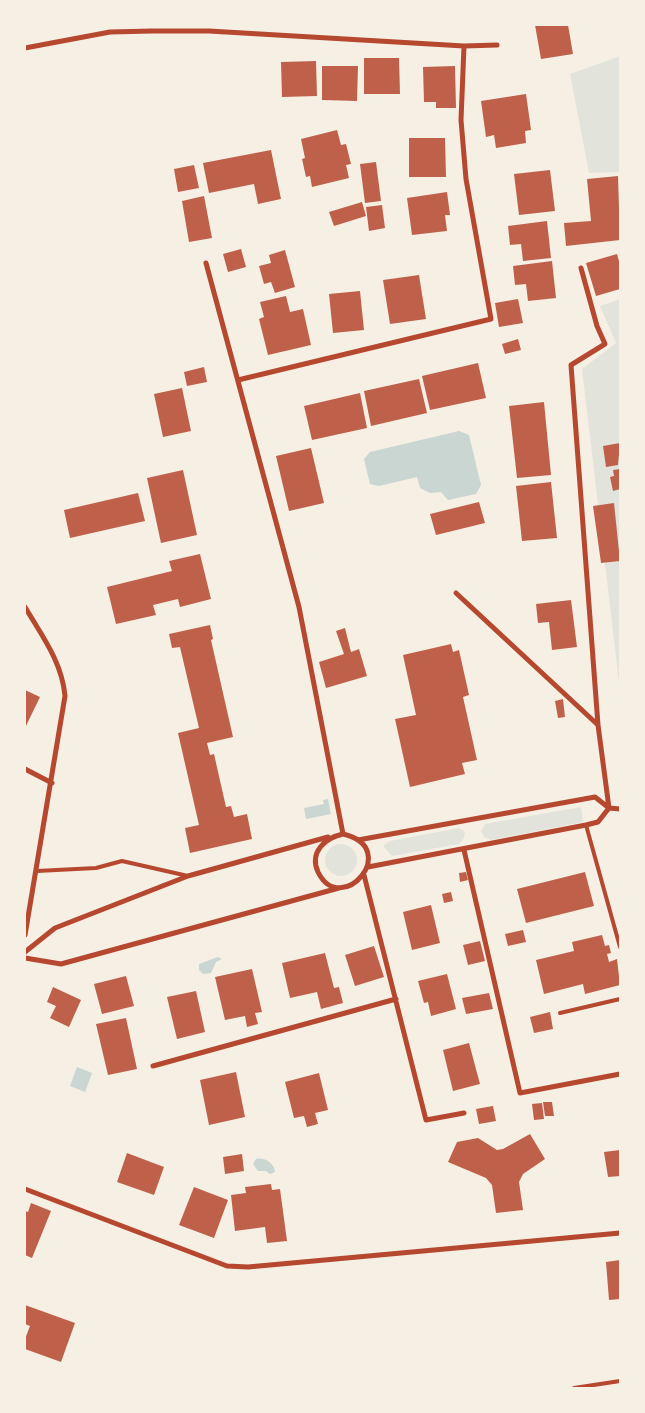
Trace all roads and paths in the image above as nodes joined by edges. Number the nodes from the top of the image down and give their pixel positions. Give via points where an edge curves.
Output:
1 (497, 45) dead end
2 (464, 46) junction
3 (25, 48) edge
4 (206, 263) dead end
5 (581, 268) dead end
6 (238, 380) junction
7 (456, 593) dead end
8 (25, 607) edge
9 (598, 725) junction
10 (25, 770) edge
11 (52, 783) junction
12 (609, 808) junction
13 (620, 809) edge
14 (586, 825) junction
15 (343, 834) junction
16 (331, 837) junction
17 (358, 840) junction
18 (464, 850) junction
19 (368, 867) junction
20 (37, 871) junction
21 (364, 875) junction
22 (188, 876) junction
23 (341, 888) junction
24 (25, 935) edge
25 (620, 947) edge
26 (25, 952) edge
27 (25, 958) edge
28 (396, 999) junction
29 (620, 999) edge
30 (560, 1013) dead end
31 (153, 1066) dead end
32 (620, 1074) edge
33 (464, 1113) dead end
34 (25, 1189) edge
35 (620, 1233) edge
36 (620, 1380) edge
37 (574, 1388) edge

1 - 2 street
2 - 3 street via 209,31 152,31 110,32
2 - 6 street via 461,120 466,178 492,319
4 - 6 street
5 - 9 street via 605,344 571,365
6 - 15 street via 298,607
7 - 9 street
8 - 11 street via 63,678 65,696
9 - 12 street
10 - 11 street
11 - 20 street
12 - 13 street
12 - 14 street via 598,822
12 - 17 street via 595,797
14 - 18 street
14 - 25 lane
15 - 16 street
15 - 17 street
16 - 22 street
16 - 23 street via 320,846 316,868 321,878
17 - 19 street via 368,855
18 - 19 street
18 - 32 street via 520,1093
19 - 21 street
20 - 22 lane via 96,868 122,861
20 - 24 street
21 - 23 street via 358,882
21 - 28 street
22 - 26 street via 54,928
23 - 27 street via 61,964
28 - 31 street
28 - 33 street via 426,1120
29 - 30 lane
34 - 35 street via 227,1266 248,1267
36 - 37 lane

